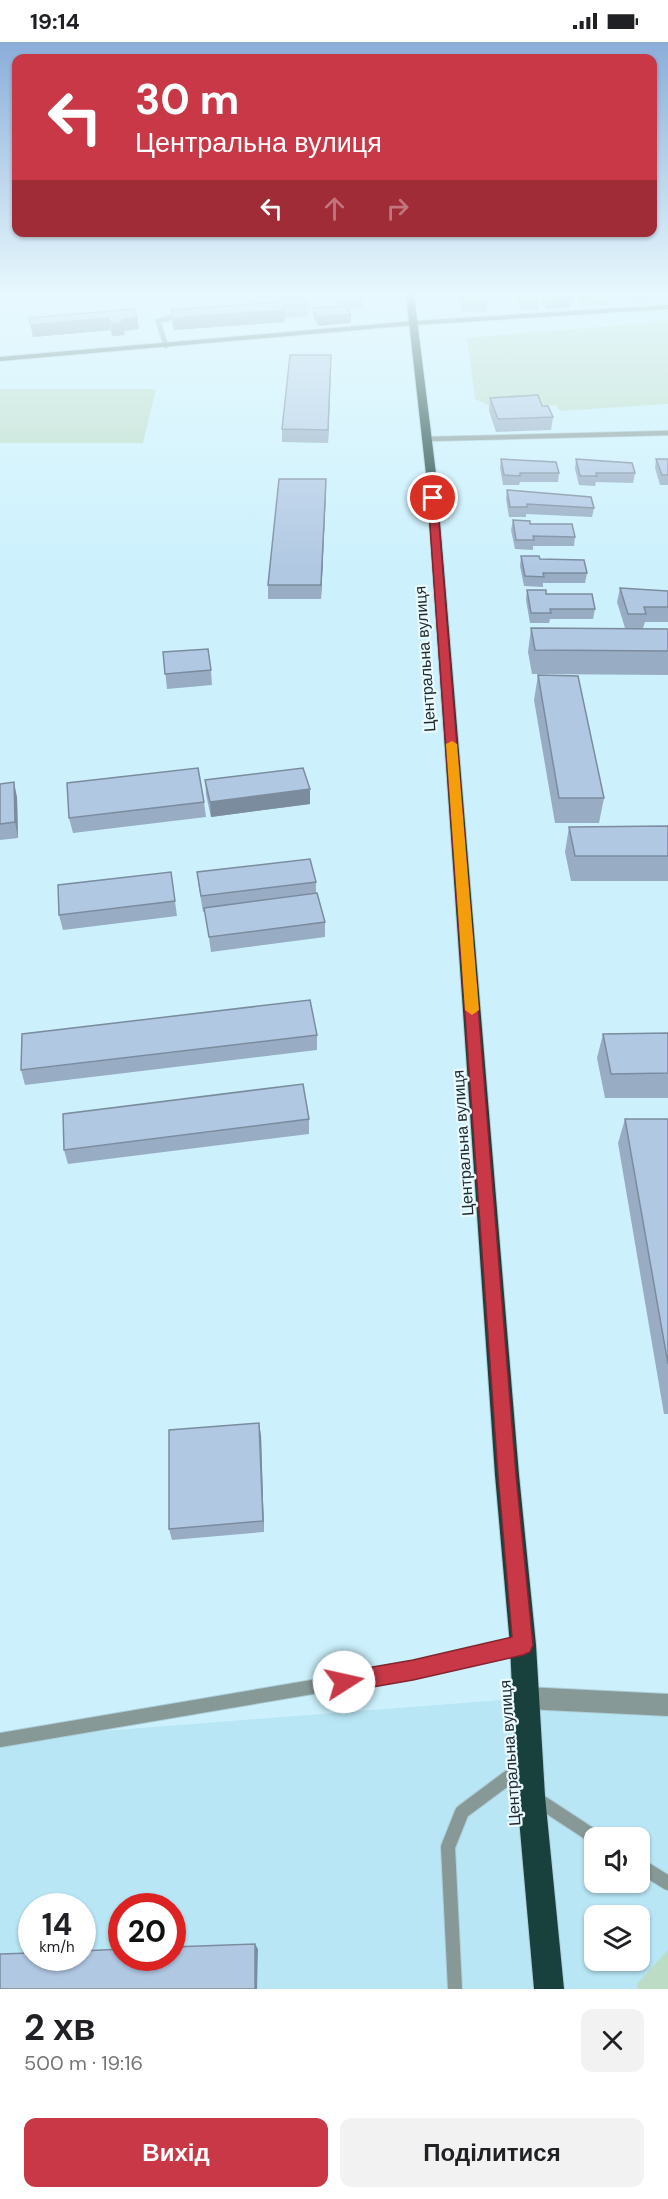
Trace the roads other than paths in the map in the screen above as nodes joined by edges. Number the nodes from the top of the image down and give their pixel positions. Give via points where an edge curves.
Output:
1 (421, 386) edge
2 (668, 433) edge
3 (427, 439) junction
4 (523, 1645) junction
5 (525, 1698) junction
6 (668, 1705) edge
7 (0, 1740) edge
8 (530, 1762) junction
9 (531, 1796) junction
10 (584, 1830) edge
11 (650, 1872) edge
12 (668, 1883) edge
13 (455, 1989) edge
14 (549, 1989) edge

1 - 3 highway, Центральна вулиця
2 - 3 lane
3 - 4 highway, Центральна вулиця
4 - 5 highway, Центральна вулиця
4 - 7 lane via 413,1670
5 - 6 street
5 - 8 highway, Центральна вулиця
8 - 9 highway, Центральна вулиця
8 - 13 lane via 462,1812 448,1847
9 - 10 lane
9 - 14 highway, Центральна вулиця
11 - 12 lane

